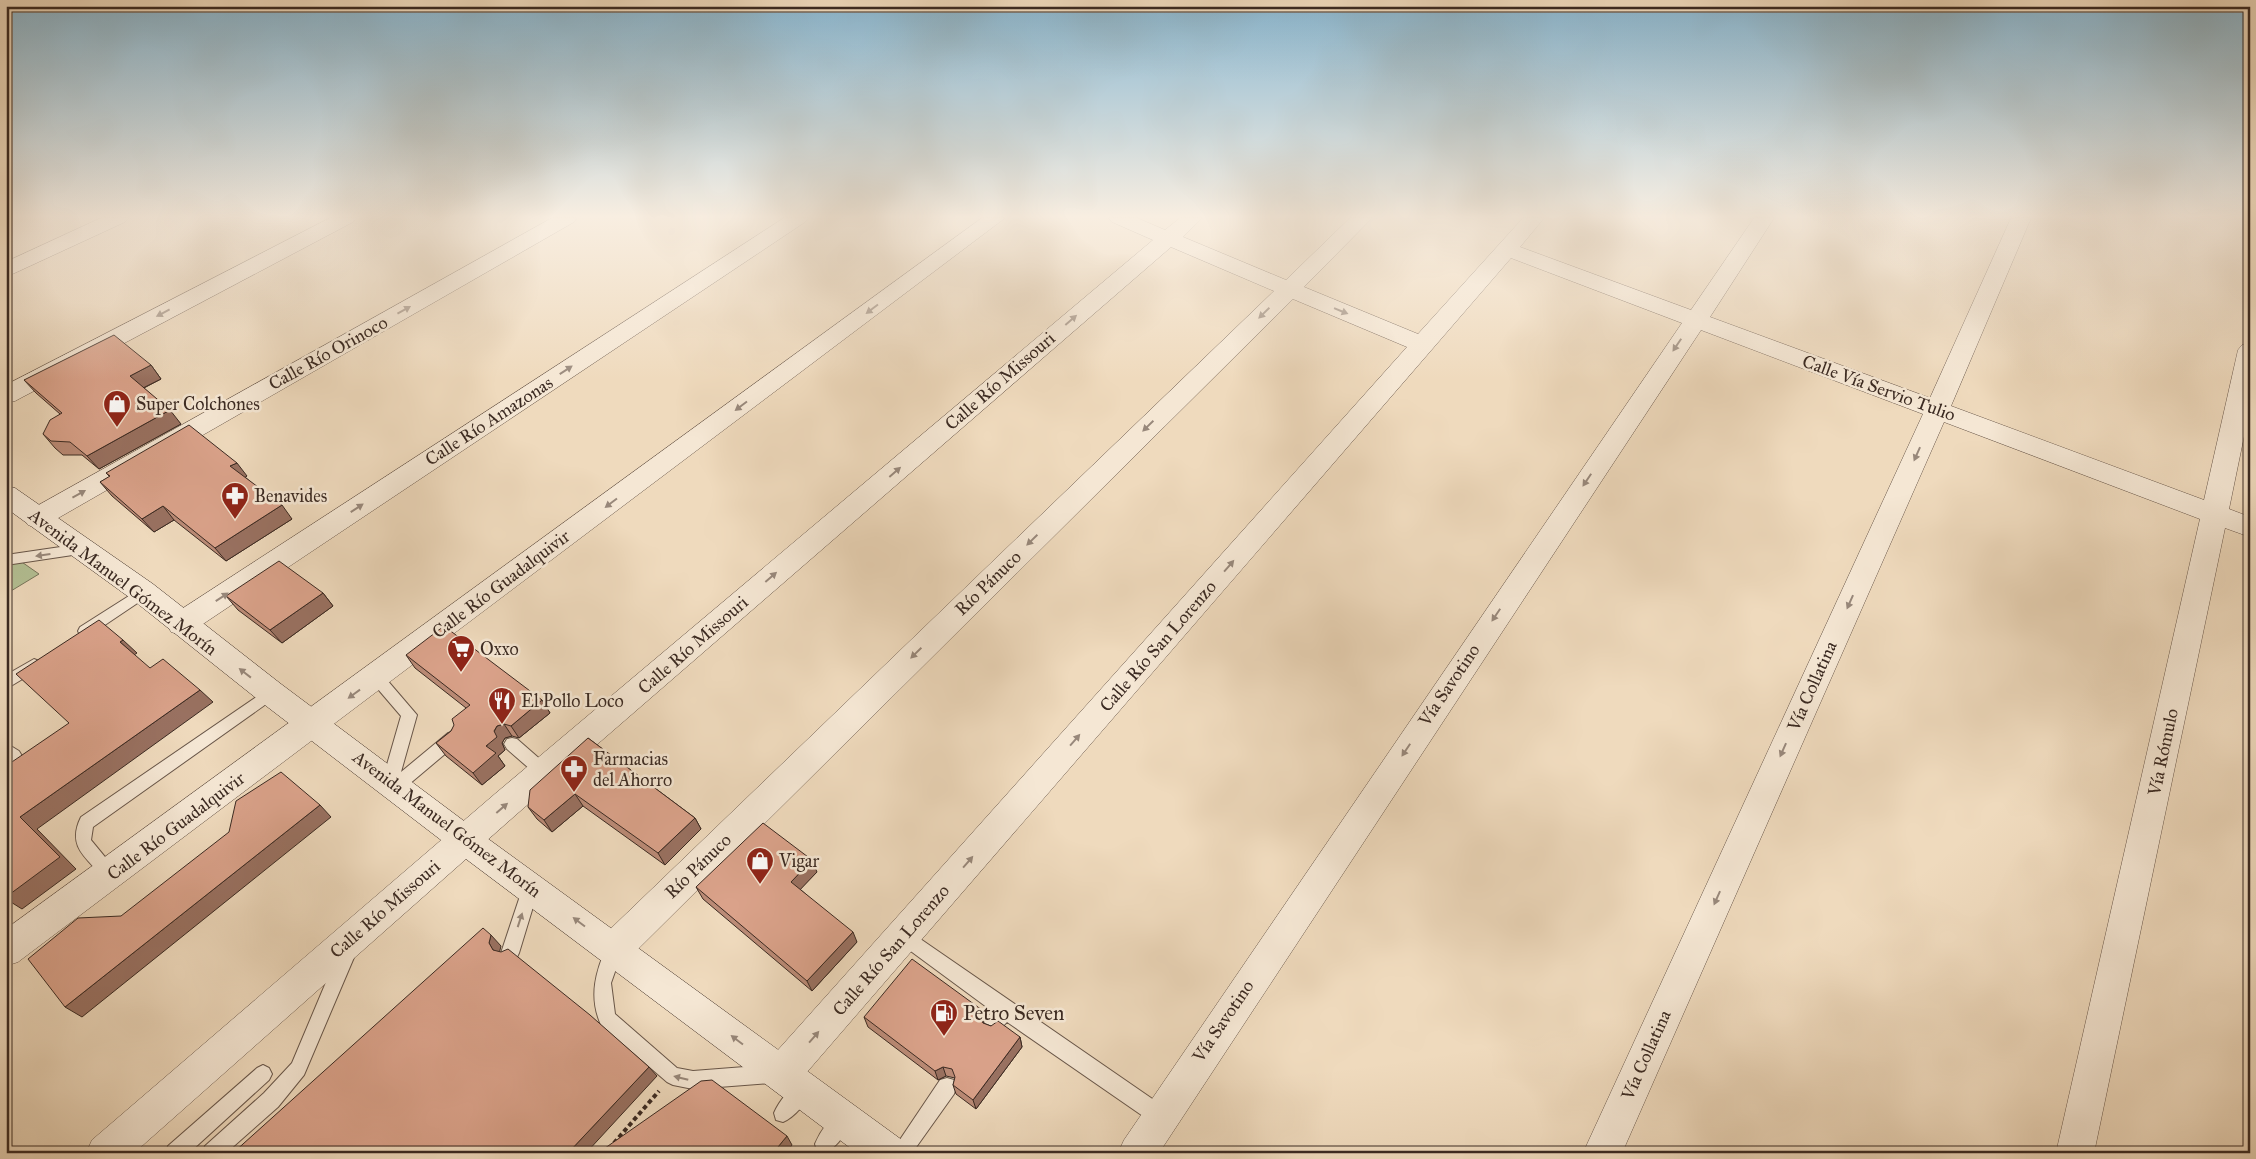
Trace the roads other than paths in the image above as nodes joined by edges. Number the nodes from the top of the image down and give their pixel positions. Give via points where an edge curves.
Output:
1 (242, 272) edge
2 (471, 272) edge
3 (716, 272) edge
4 (922, 272) edge
5 (1127, 272) edge
6 (1246, 272) edge
7 (1306, 272) edge
8 (1487, 272) edge
9 (1569, 272) edge
10 (1727, 272) edge
11 (1997, 272) edge
12 (1288, 290) junction
13 (1694, 319) junction
14 (1422, 345) junction
15 (2250, 350) edge
16 (6, 395) edge
17 (1937, 410) junction
18 (6, 495) edge
19 (2216, 514) junction
20 (37, 518) junction
21 (2250, 527) edge
22 (81, 549) junction
23 (6, 560) edge
24 (143, 592) junction
25 (181, 624) junction
26 (70, 640) edge
27 (46, 656) edge
28 (376, 677) junction
29 (6, 683) edge
30 (271, 693) junction
31 (313, 724) junction
32 (454, 738) edge
33 (512, 744) edge
34 (544, 772) junction
35 (393, 784) junction
36 (465, 840) junction
37 (112, 874) junction
38 (531, 887) junction
39 (355, 935) junction
40 (903, 935) junction
41 (614, 949) junction
42 (6, 950) edge
43 (510, 953) edge
44 (1005, 1010) junction
45 (992, 1026) edge
46 (263, 1074) dead end
47 (947, 1087) edge
48 (789, 1092) junction
49 (1160, 1116) junction
50 (105, 1153) edge
51 (175, 1153) edge
52 (212, 1153) edge
53 (888, 1153) edge
54 (900, 1153) edge
55 (1137, 1153) edge
56 (1602, 1153) edge
57 (2076, 1153) edge

1 -> 16 street
20 -> 2 street, Calle Río Orinoco
25 -> 3 street, Calle Río Amazonas
4 -> 28 street, Calle Río Guadalquivir
34 -> 5 street, Calle Río Missouri
6 - 12 street
7 - 12 street, Río Pánuco
8 - 14 street, Calle Río San Lorenzo
9 - 13 street, Calle Vía Servio Tulio
10 - 13 street, Vía Savotino
11 - 17 street, Vía Collatina
12 -> 14 street
12 -> 41 street, Río Pánuco
13 - 17 street, Calle Vía Servio Tulio
13 -> 49 street, Vía Savotino
40 -> 14 street, Calle Río San Lorenzo
15 - 19 street, Vía Rómulo
17 - 19 street, Calle Vía Servio Tulio
17 -> 56 street, Vía Collatina
18 - 20 street, Avenida Manuel Gómez Morín
19 - 21 street, Calle Vía Servio Tulio
19 - 57 street, Vía Rómulo
20 - 22 street, Avenida Manuel Gómez Morín
22 -> 23 lane
22 - 24 street, Avenida Manuel Gómez Morín
24 - 25 street, Avenida Manuel Gómez Morín
24 - 26 lane
30 -> 25 street, Avenida Manuel Gómez Morín
27 - 29 lane
28 -> 31 street, Calle Río Guadalquivir
28 - 35 lane via 409,715
30 - 31 street, Avenida Manuel Gómez Morín
30 - 37 lane via 87,822 82,830 83,842
31 - 35 street, Avenida Manuel Gómez Morín
31 - 37 street, Calle Río Guadalquivir
32 - 35 lane
33 - 34 lane
36 -> 34 street, Calle Río Missouri
35 - 36 street, Avenida Manuel Gómez Morín
36 - 38 street, Avenida Manuel Gómez Morín
36 - 39 street, Calle Río Missouri
37 - 42 street, Calle Río Guadalquivir
41 -> 38 street, Avenida Manuel Gómez Morín
43 -> 38 lane
39 - 50 street, Calle Río Missouri
39 - 52 lane via 298,1069 270,1100
40 - 44 lane
48 -> 40 street, Calle Río San Lorenzo
48 -> 41 street, Avenida Manuel Gómez Morín
48 -> 41 lane via 673,1076 607,1019 602,983
44 - 45 lane
44 - 49 lane
46 - 51 lane
47 - 54 lane
48 - 53 street, Avenida Manuel Gómez Morín via 834,1132
49 - 55 street, Vía Savotino

